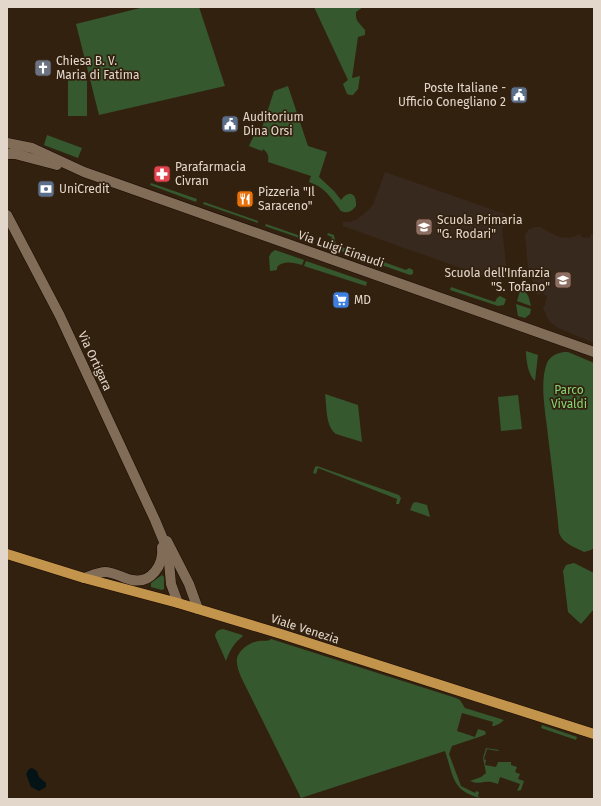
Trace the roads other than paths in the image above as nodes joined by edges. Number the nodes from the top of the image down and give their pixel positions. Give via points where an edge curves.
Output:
1 (7, 143) edge
2 (7, 154) edge
3 (80, 171) junction
4 (7, 215) edge
5 (594, 352) edge
6 (155, 520) junction
7 (7, 554) edge
8 (84, 578) junction
9 (178, 603) junction
10 (198, 609) junction
11 (594, 734) edge

1 - 3 street, Via Luigi Einaudi via 32,148
2 - 3 street, Via Luigi Einaudi
3 - 5 street, Via Luigi Einaudi
4 - 6 street, Via Ortigara via 60,316
6 - 8 street via 162,551 161,564 155,572 139,581 104,572
6 - 9 street via 165,544 171,584
6 - 10 street via 189,584
7 - 8 main road, Viale Venezia
8 - 9 main road, Viale Venezia
9 - 10 main road, Viale Venezia
10 - 11 main road, Viale Venezia

